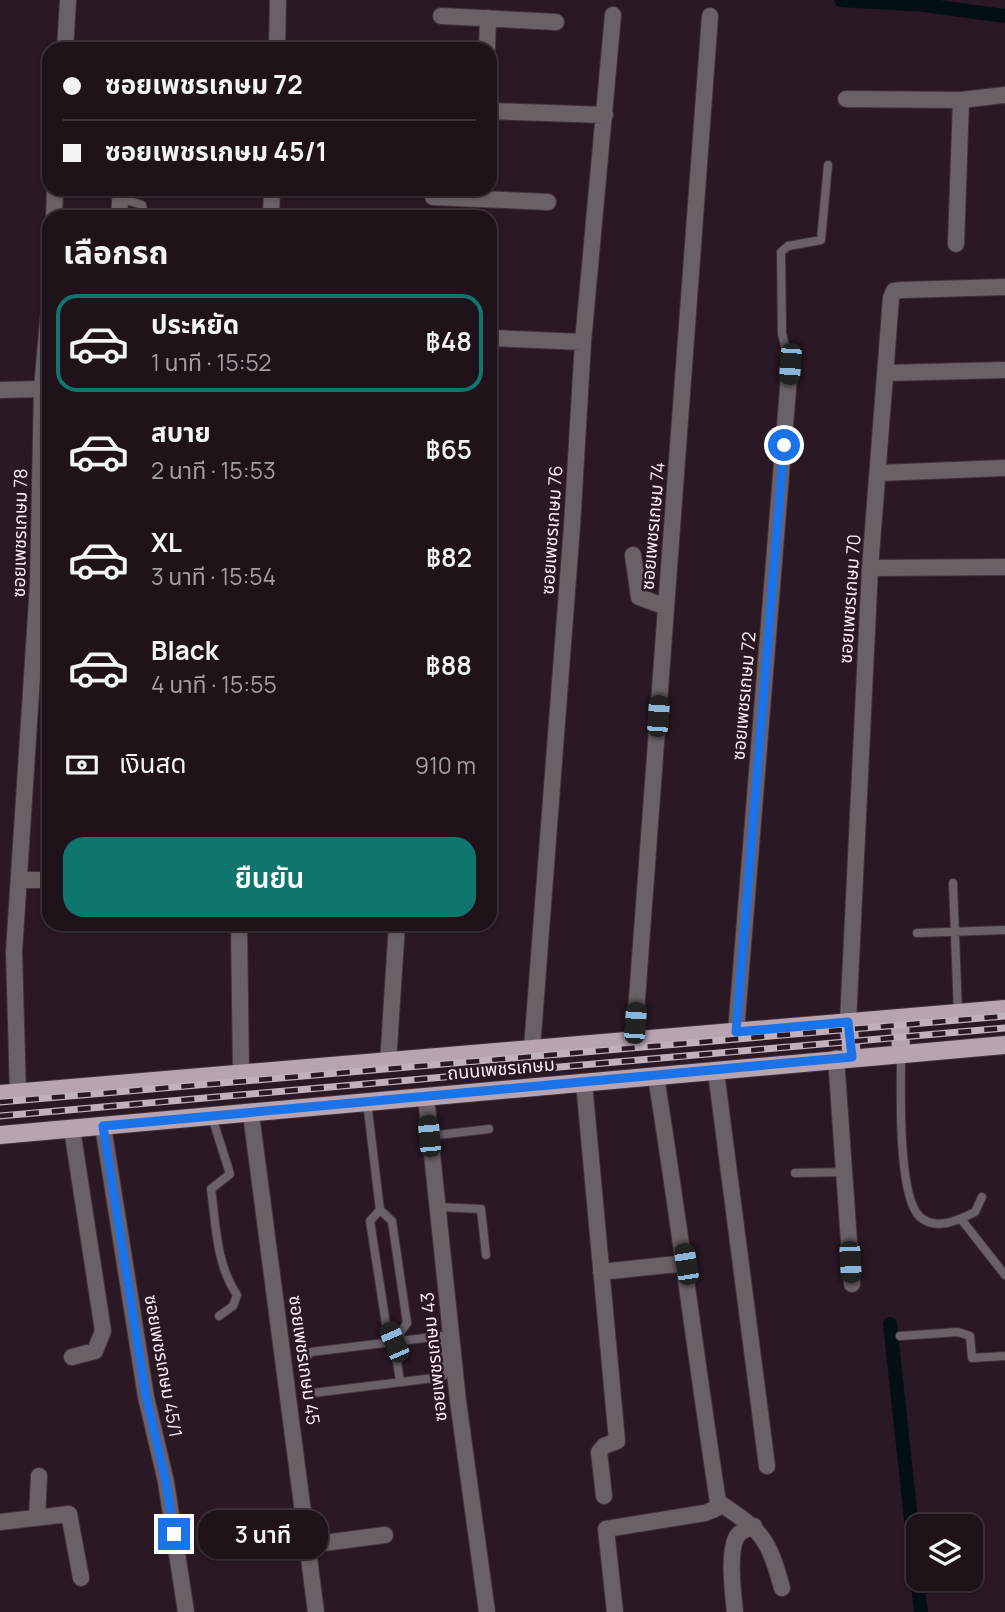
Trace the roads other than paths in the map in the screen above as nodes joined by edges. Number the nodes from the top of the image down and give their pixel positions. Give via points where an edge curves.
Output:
1 (68, 0) edge
2 (278, 0) edge
3 (613, 15) dead end
4 (441, 16) dead end
5 (710, 16) dead end
6 (488, 18) junction
7 (556, 22) dead end
8 (65, 42) edge
9 (277, 42) edge
10 (486, 42) edge
11 (1005, 95) edge
12 (846, 99) dead end
13 (961, 100) junction
14 (497, 111) edge
15 (605, 115) junction
16 (828, 165) dead end
17 (497, 195) edge
18 (125, 196) edge
19 (445, 196) edge
20 (433, 197) dead end
21 (548, 202) dead end
22 (143, 210) edge
23 (956, 244) dead end
24 (1005, 287) edge
25 (497, 338) edge
26 (583, 342) junction
27 (790, 364) joint
28 (1005, 370) edge
29 (886, 373) junction
30 (42, 389) joint
31 (0, 390) edge
32 (1005, 468) edge
33 (879, 473) junction
34 (633, 555) dead end
35 (1005, 567) edge
36 (870, 568) junction
37 (666, 607) junction
38 (19, 880) junction
39 (42, 880) edge
40 (953, 883) dead end
41 (1005, 930) edge
42 (239, 931) edge
43 (397, 931) edge
44 (955, 932) junction
45 (917, 933) dead end
46 (7, 951) edge
47 (1005, 1009) edge
48 (958, 1013) junction
49 (900, 1018) junction
50 (848, 1022) junction
51 (736, 1032) junction
52 (634, 1039) junction
53 (1005, 1045) edge
54 (532, 1048) junction
55 (901, 1054) junction
56 (844, 1058) junction
57 (388, 1063) junction
58 (716, 1072) junction
59 (241, 1074) junction
60 (656, 1077) junction
61 (584, 1083) junction
62 (9, 1094) edge
63 (426, 1097) junction
64 (367, 1102) junction
65 (251, 1114) junction
66 (212, 1117) junction
67 (103, 1126) junction
68 (72, 1129) junction
69 (489, 1129) dead end
70 (0, 1135) edge
71 (429, 1136) junction
72 (846, 1172) junction
73 (795, 1173) dead end
74 (982, 1196) dead end
75 (437, 1207) junction
76 (380, 1210) junction
77 (961, 1219) junction
78 (486, 1255) dead end
79 (686, 1264) junction
80 (601, 1272) junction
81 (1005, 1275) edge
82 (852, 1284) dead end
83 (219, 1316) dead end
84 (900, 1336) dead end
85 (394, 1342) junction
86 (1005, 1356) edge
87 (72, 1357) dead end
88 (400, 1381) junction
89 (767, 1466) dead end
90 (39, 1476) dead end
91 (604, 1496) dead end
92 (718, 1502) junction
93 (37, 1518) junction
94 (0, 1522) edge
95 (754, 1526) junction
96 (385, 1535) dead end
97 (308, 1545) junction
98 (81, 1578) dead end
99 (782, 1588) dead end
100 (186, 1612) edge
101 (316, 1612) edge
102 (487, 1612) edge
103 (615, 1612) edge
104 (735, 1612) edge

1 - 8 street
2 - 9 street
3 - 15 street, ซอยเพชรเกษม 76
4 - 6 street
5 - 37 street, ซอยเพชรเกษม 74
6 - 7 street
6 - 10 street
11 - 13 street
12 - 13 street
13 - 23 street
14 - 15 street
15 - 26 street, ซอยเพชรเกษม 76
16 - 27 lane via 821,240 788,246 781,252 782,334
17 - 21 street
18 - 22 lane
19 - 20 street
24 - 29 street, ซอยเพชรเกษม 70 via 894,291
25 - 26 street
26 - 54 street, ซอยเพชรเกษม 76
27 - 51 street, ซอยเพชรเกษม 72
28 - 29 street
29 - 33 street, ซอยเพชรเกษม 70
30 - 31 street
30 - 38 street, ซอยเพชรเกษม 78 via 38,585
32 - 33 street
33 - 36 street, ซอยเพชรเกษม 70
34 - 37 street via 639,597
35 - 36 street
36 - 50 street, ซอยเพชรเกษม 70
37 - 52 street, ซอยเพชรเกษม 74
38 - 39 street
38 - 46 street, ซอยเพชรเกษม 78
40 - 44 lane
41 - 44 lane
42 - 59 street
43 - 57 street
44 - 45 lane
44 - 48 lane
46 - 62 street, ซอยเพชรเกษม 78
47 - 48 main road, ถนนเพชรเกษม
48 - 49 main road, ถนนเพชรเกษม
49 - 50 main road, ถนนเพชรเกษม
49 - 55 main road
50 - 51 main road, ถนนเพชรเกษม
50 - 56 main road
51 - 52 main road, ถนนเพชรเกษม
52 - 54 main road, ถนนเพชรเกษม
53 - 55 main road, ถนนเพชรเกษม
54 - 57 main road, ถนนเพชรเกษม
55 - 56 main road, ถนนเพชรเกษม
55 - 77 lane via 904,1160 914,1210 933,1222 948,1224
56 - 58 main road, ถนนเพชรเกษม
56 - 72 street
57 - 59 main road, ถนนเพชรเกษม
58 - 60 main road, ถนนเพชรเกษม
58 - 89 street
59 - 62 main road, ถนนเพชรเกษม
60 - 61 main road, ถนนเพชรเกษม
60 - 79 street
61 - 63 main road, ถนนเพชรเกษม
61 - 80 street
63 - 64 main road, ถนนเพชรเกษม
63 - 71 street, ซอยเพชรเกษม 43
64 - 65 main road, ถนนเพชรเกษม
64 - 76 lane
65 - 66 main road, ถนนเพชรเกษม
65 - 97 street, ซอยเพชรเกษม 45
66 - 67 main road, ถนนเพชรเกษม
66 - 83 lane via 230,1174 211,1189 220,1259 237,1294 233,1306
67 - 68 main road, ถนนเพชรเกษม
67 - 100 street, ซอยเพชรเกษม 45/1
68 - 70 main road, ถนนเพชรเกษม
68 - 87 street via 103,1331 95,1351
69 - 71 lane
71 - 75 street, ซอยเพชรเกษม 43
72 - 73 lane
72 - 82 street
74 - 77 lane via 975,1212
75 - 78 lane via 481,1209
75 - 102 street, ซอยเพชรเกษม 43
76 - 85 lane via 370,1221 386,1324
76 - 85 lane via 392,1221 407,1323
77 - 81 lane
79 - 80 street
79 - 92 street via 688,1309
80 - 91 street via 617,1441 599,1452
84 - 86 lane via 958,1332 970,1336 972,1358
85 - 88 lane
85 - 88 lane via 443,1338 445,1375
85 - 88 lane via 306,1355 307,1388 313,1393
90 - 93 street
92 - 95 street
92 - 103 street via 705,1513 606,1529
93 - 94 street
93 - 98 street via 65,1514 72,1518
95 - 99 street via 769,1547
95 - 104 street via 735,1539
96 - 97 street
97 - 101 street, ซอยเพชรเกษม 45

